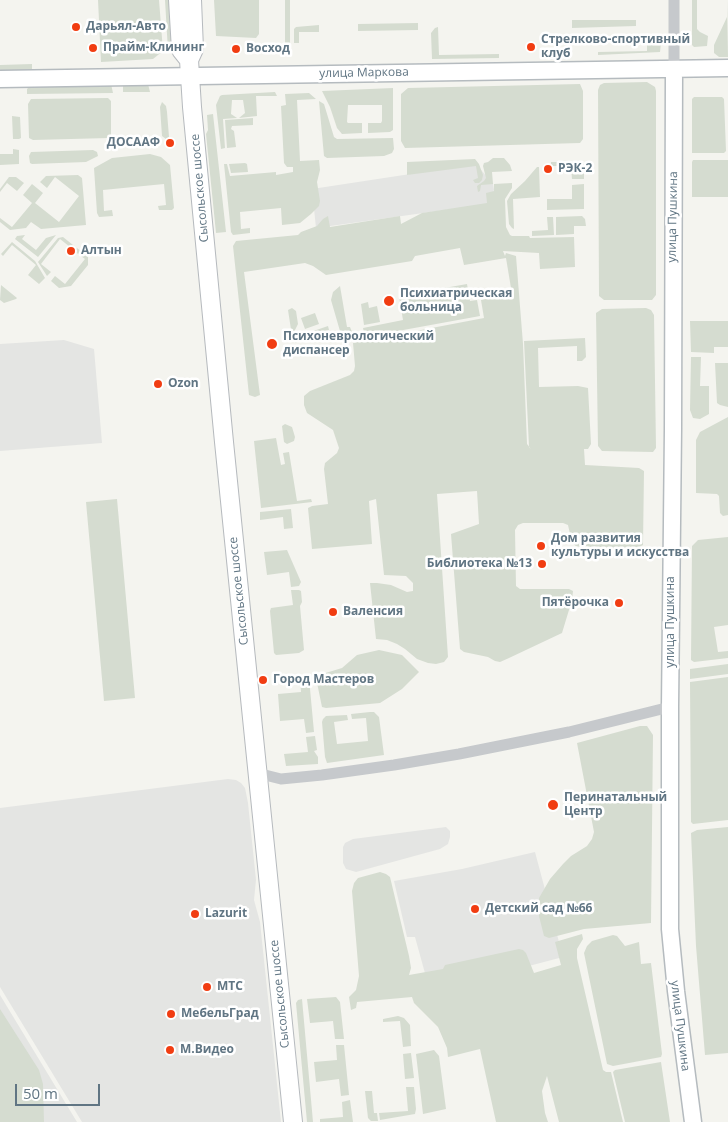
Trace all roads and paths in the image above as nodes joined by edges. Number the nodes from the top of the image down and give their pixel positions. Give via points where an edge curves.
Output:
1 (178, 0) edge
2 (192, 0) edge
3 (674, 0) edge
4 (189, 68) junction
5 (728, 68) edge
6 (674, 69) junction
7 (0, 79) edge
8 (670, 707) junction
9 (257, 773) junction
10 (293, 1122) edge
11 (693, 1122) edge

1 - 4 main road, Сысольское шоссе via 181,50
2 - 4 main road, Сысольское шоссе via 194,49
3 - 6 street, улица Пушкина
4 - 6 street, улица Маркова
4 - 7 street, улица Маркова
4 - 9 main road, Сысольское шоссе
5 - 6 street, улица Маркова
6 - 8 street, улица Пушкина
8 - 9 street via 569,732 394,765 281,779
8 - 11 street, улица Пушкина via 671,945
9 - 10 main road, Сысольское шоссе

